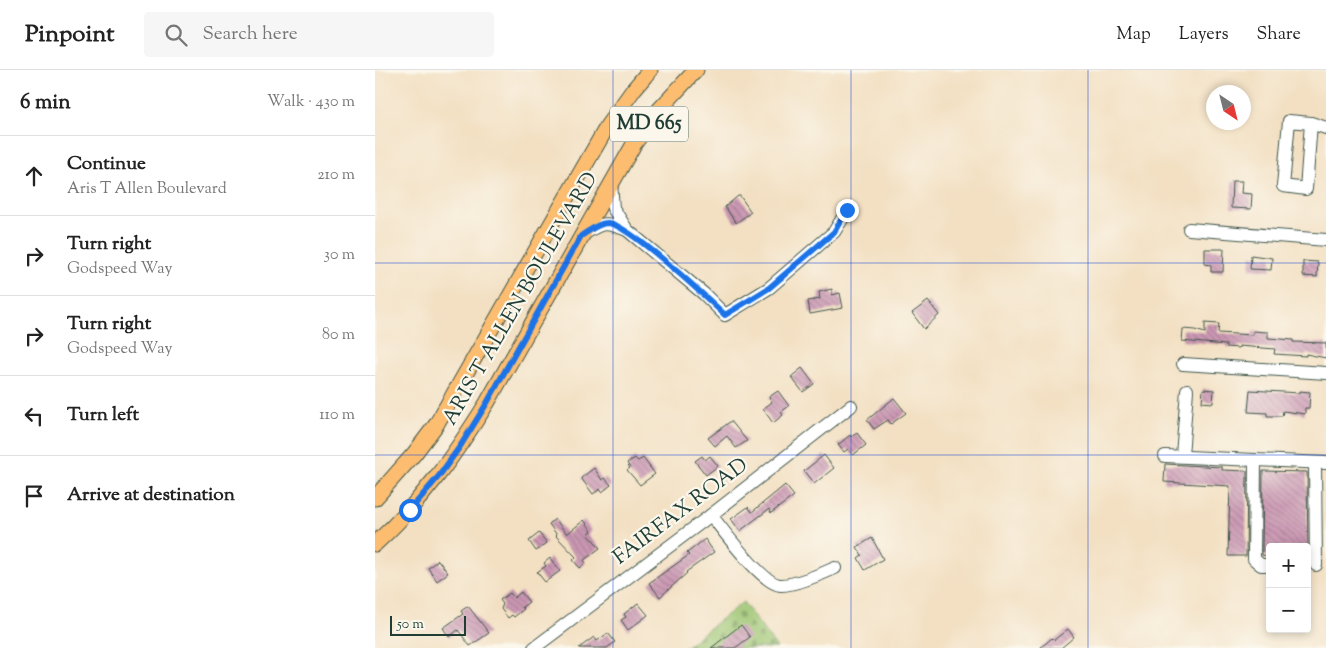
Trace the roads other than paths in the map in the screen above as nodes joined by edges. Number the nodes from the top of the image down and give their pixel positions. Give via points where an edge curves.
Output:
1 (650, 70) edge
2 (696, 70) edge
3 (1311, 123) junction
4 (1326, 128) edge
5 (611, 184) junction
6 (847, 210) dead end
7 (1189, 229) dead end
8 (627, 230) junction
9 (581, 236) junction
10 (1326, 240) edge
11 (1183, 364) dead end
12 (1326, 372) edge
13 (1187, 390) dead end
14 (851, 406) dead end
15 (1165, 456) dead end
16 (1182, 456) junction
17 (1255, 460) junction
18 (1321, 463) edge
19 (375, 498) edge
20 (711, 515) junction
21 (375, 544) edge
22 (1266, 565) edge
23 (1316, 565) edge
24 (835, 568) dead end
25 (534, 648) edge

1 - 19 main road, ARIS T ALLEN BOULEVARD / MD 665 via 608,125 436,425
2 - 5 main road, ARIS T ALLEN BOULEVARD / MD 665 via 654,117
3 - 3 street via 1306,188 1283,186 1289,120
3 - 4 street
5 - 8 street via 613,208
5 - 9 main road, ARIS T ALLEN BOULEVARD / MD 665
6 - 8 street via 834,232 819,245 769,288 725,315
7 - 10 street
8 - 9 street via 606,224 596,226
9 - 21 main road, ARIS T ALLEN BOULEVARD / MD 665 via 461,445 410,510
11 - 12 street
13 - 16 street
14 - 20 street, FAIRFAX ROAD
15 - 16 street
16 - 17 street
17 - 18 street
17 - 22 street via 1254,559
18 - 23 street
20 - 24 street via 768,581 780,585
20 - 25 street, FAIRFAX ROAD

